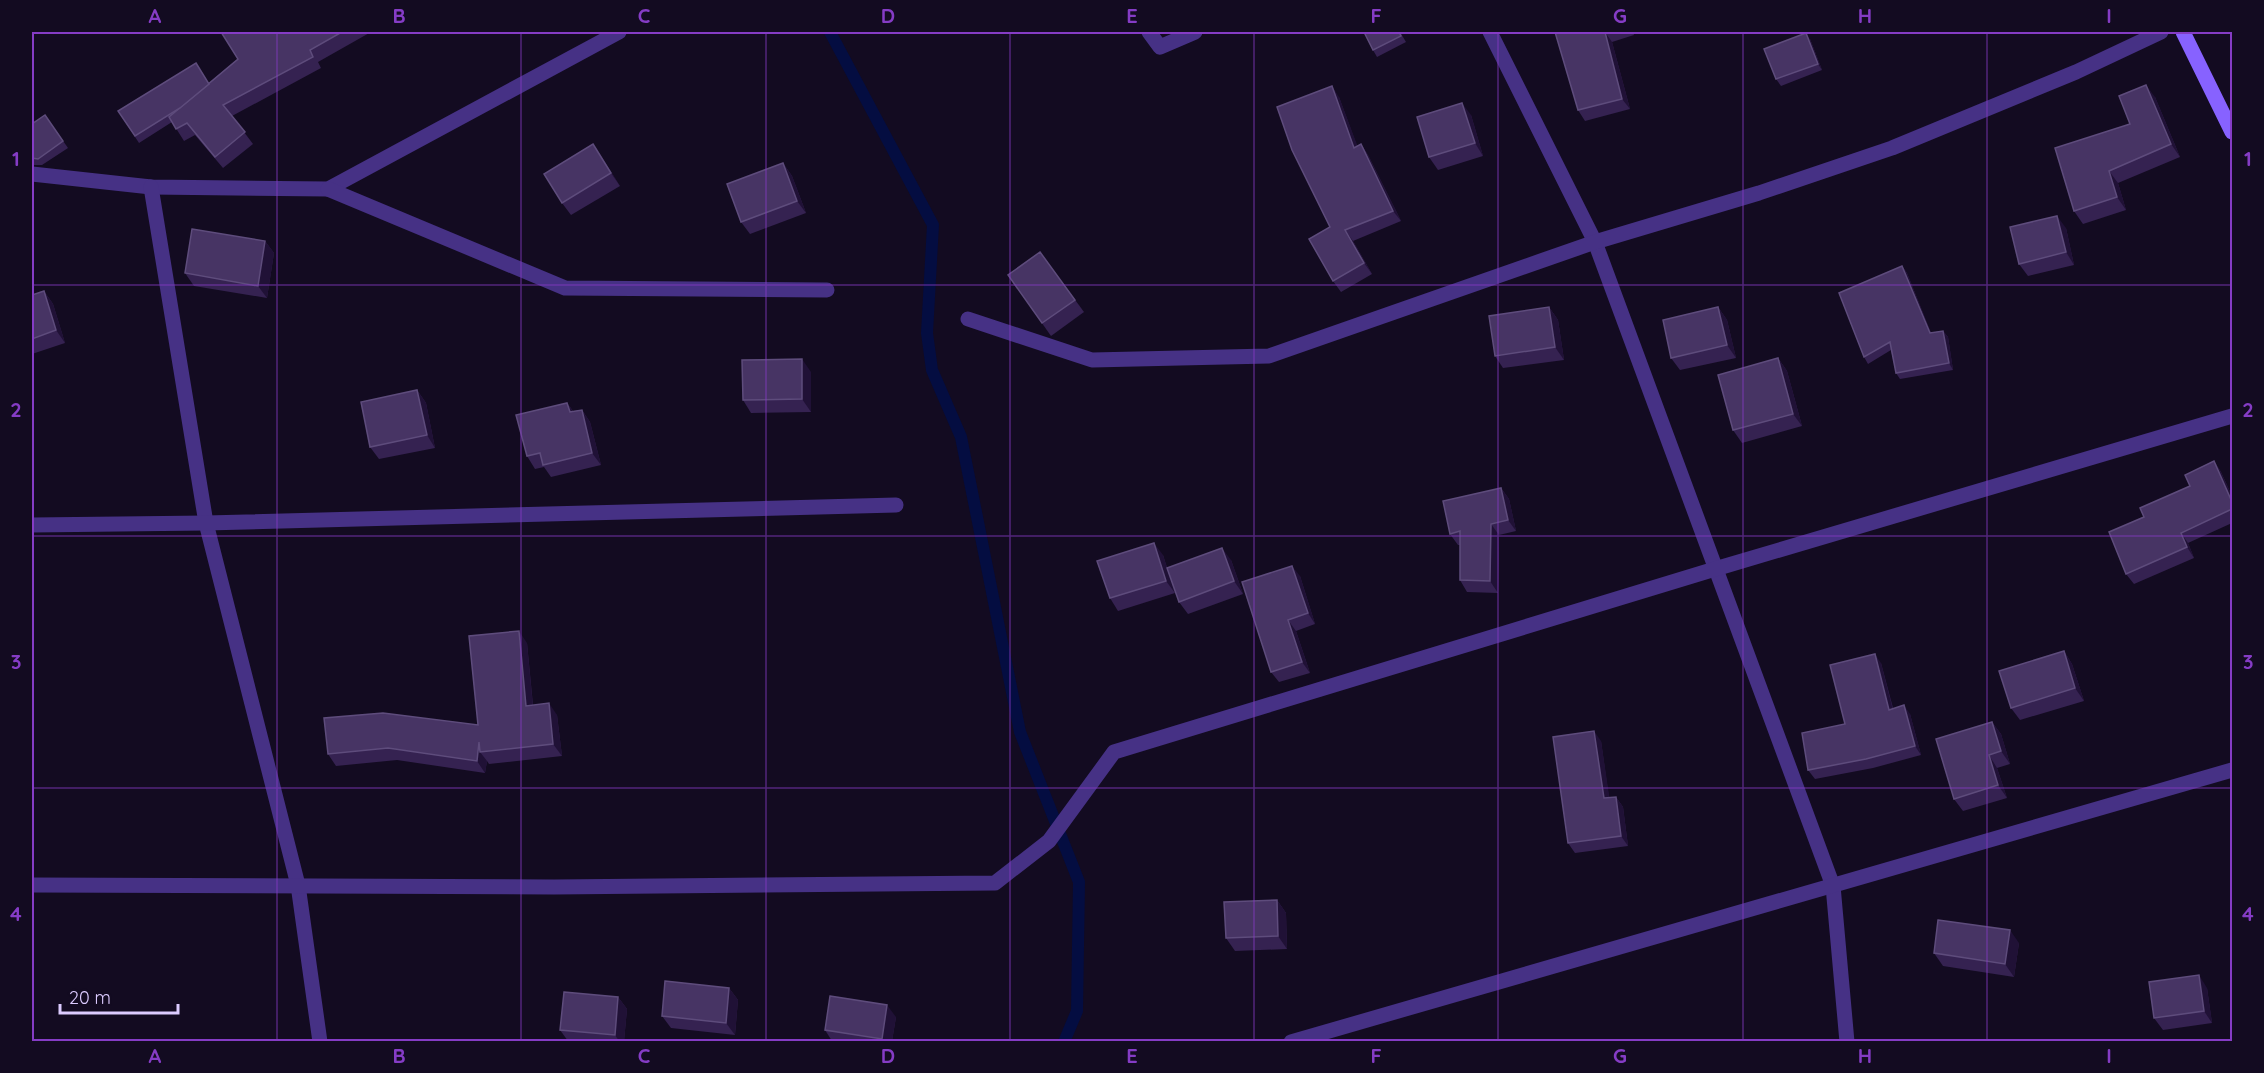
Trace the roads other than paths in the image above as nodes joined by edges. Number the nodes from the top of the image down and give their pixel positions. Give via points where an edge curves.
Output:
1 (619, 32) edge
2 (1149, 32) edge
3 (1195, 32) edge
4 (1490, 32) edge
5 (2161, 32) edge
6 (2183, 32) edge
7 (2232, 132) edge
8 (32, 174) edge
9 (151, 187) junction
10 (327, 189) junction
11 (1594, 242) junction
12 (827, 290) dead end
13 (968, 319) dead end
14 (2232, 416) edge
15 (896, 505) dead end
16 (206, 523) junction
17 (32, 525) edge
18 (1715, 569) junction
19 (2232, 770) edge
20 (32, 885) edge
21 (298, 885) junction
22 (1833, 886) junction
23 (320, 1041) edge
24 (1291, 1041) edge
25 (1847, 1041) edge

1 - 10 street
2 - 3 street via 1160,47
4 - 11 street
5 - 11 street via 2076,72 1892,148
6 - 7 street
8 - 9 street
9 - 10 street
9 - 16 street
10 - 12 street via 565,288
11 - 13 street via 1269,356 1092,360
11 - 18 street
14 - 18 street
15 - 16 street
16 - 17 street
16 - 21 street
18 - 21 street via 1114,752 1049,841 995,883
18 - 22 street
19 - 22 street
20 - 21 street
21 - 23 street
22 - 24 street
22 - 25 street

